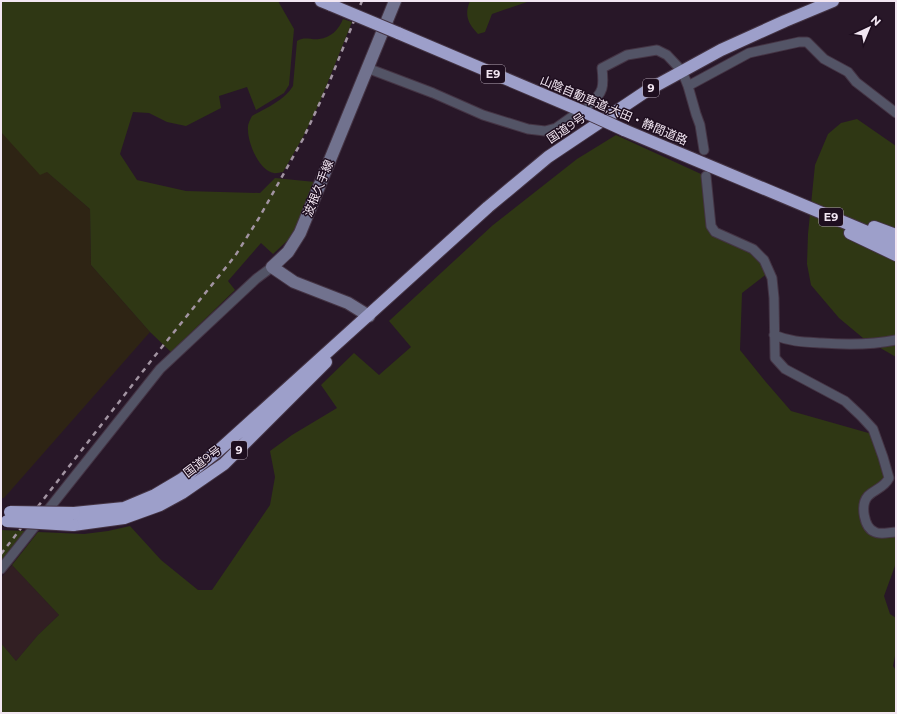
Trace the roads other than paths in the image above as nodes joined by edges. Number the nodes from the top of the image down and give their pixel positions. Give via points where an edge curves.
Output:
1 (395, 1) edge
2 (833, 1) edge
3 (326, 3) edge
4 (741, 41) junction
5 (749, 53) junction
6 (367, 68) junction
7 (682, 71) junction
8 (688, 86) junction
9 (589, 109) junction
10 (896, 114) edge
11 (573, 116) dead end
12 (704, 150) dead end
13 (695, 160) junction
14 (706, 176) dead end
15 (765, 190) junction
16 (896, 235) edge
17 (896, 244) edge
18 (896, 255) edge
19 (272, 267) junction
20 (369, 316) junction
21 (774, 335) junction
22 (896, 340) edge
23 (5, 516) edge
24 (896, 532) edge
25 (1, 569) edge

1 - 6 main road, 波根久手線
2 - 4 highway, 国道9号 / 9
3 - 9 highway, 山陰自動車道;大田・静間道路 / E9, bridge
4 - 5 street
4 - 7 highway, 国道9号 / 9
5 - 8 street
5 - 10 street via 806,42 824,60 848,72 856,82
6 - 11 street via 483,115 528,129 545,131 556,128
6 - 19 main road, 波根久手線 via 300,232 288,252
7 - 8 street
7 - 9 street via 668,55 657,50 627,55 602,68 604,83
7 - 20 highway, 国道9号 / 9 via 648,90 548,157 488,207
8 - 12 street via 700,125
9 - 13 highway, 山陰自動車道;大田・静間道路 / E9, bridge via 624,130
13 - 15 highway, 山陰自動車道;大田・静間道路 / E9
13 - 18 highway via 742,188
14 - 21 street via 711,226 715,232 753,249 764,260 772,278
15 - 16 highway
15 - 17 highway, 山陰自動車道;大田・静間道路 / E9
19 - 20 main road via 294,282 348,303
19 - 25 street via 160,369
20 - 23 highway, 国道9号 / 9, bridge via 218,451 182,479 155,495 124,508 73,519
21 - 22 street via 788,340 854,345
21 - 24 street via 775,358 786,369 845,401 873,430 889,478 886,484 868,497 865,503 865,517 869,528 876,533

